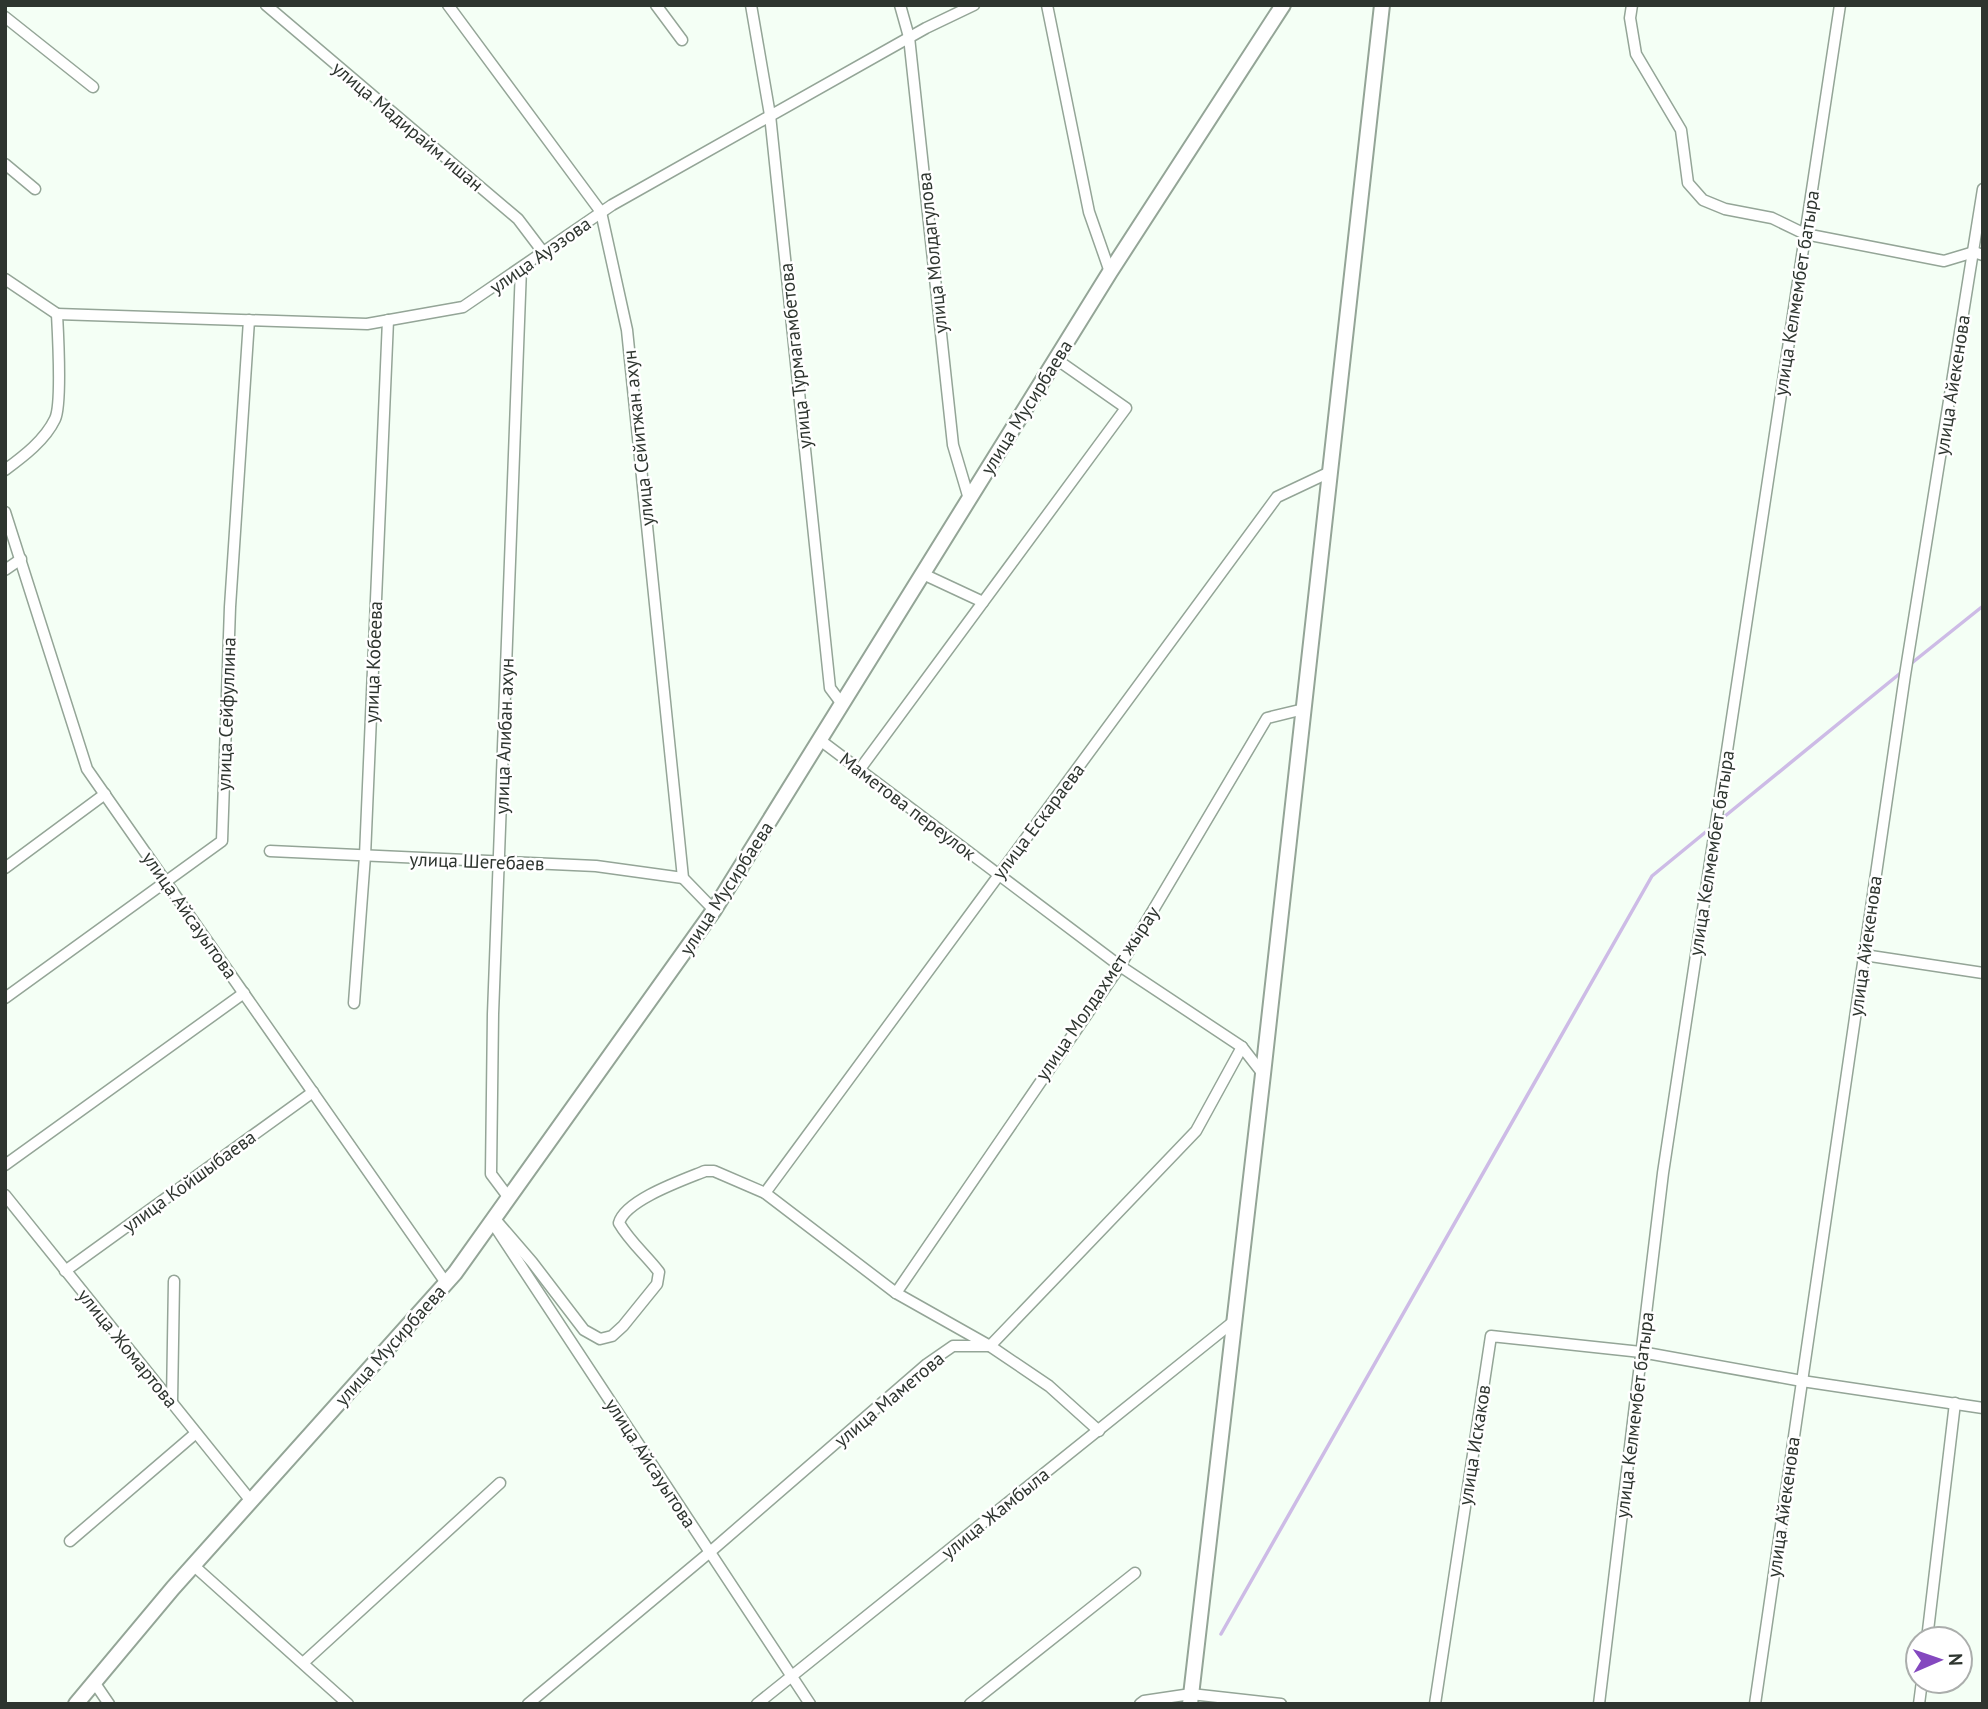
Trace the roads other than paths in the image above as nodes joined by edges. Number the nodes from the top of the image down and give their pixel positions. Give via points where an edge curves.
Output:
1 (448, 5) edge
2 (656, 5) edge
3 (751, 5) edge
4 (900, 5) edge
5 (974, 5) edge
6 (1047, 5) edge
7 (1283, 5) edge
8 (1382, 5) edge
9 (1632, 5) edge
10 (1840, 5) edge
11 (270, 7) edge
12 (5, 17) edge
13 (909, 37) junction
14 (682, 40) dead end
15 (93, 88) dead end
16 (770, 115) junction
17 (5, 164) edge
18 (35, 189) dead end
19 (1983, 189) edge
20 (601, 212) junction
21 (1805, 234) junction
22 (543, 252) junction
23 (1978, 254) edge
24 (521, 268) junction
25 (1110, 272) junction
26 (5, 279) edge
27 (57, 314) junction
28 (249, 320) junction
29 (388, 320) junction
30 (1056, 359) junction
31 (5, 470) edge
32 (1330, 472) junction
33 (969, 499) junction
34 (5, 512) edge
35 (21, 559) junction
36 (5, 570) edge
37 (923, 574) junction
38 (983, 602) junction
39 (842, 704) junction
40 (1304, 709) junction
41 (820, 740) junction
42 (860, 769) junction
43 (105, 794) junction
44 (270, 851) dead end
45 (365, 856) junction
46 (499, 862) junction
47 (5, 868) edge
48 (998, 874) junction
49 (683, 878) junction
50 (166, 881) junction
51 (714, 909) junction
52 (1864, 955) junction
53 (1120, 966) junction
54 (1983, 973) edge
55 (244, 993) junction
56 (5, 998) edge
57 (354, 1003) dead end
58 (1242, 1046) junction
59 (1263, 1074) junction
60 (313, 1092) junction
61 (5, 1165) edge
62 (765, 1193) junction
63 (5, 1195) edge
64 (509, 1198) junction
65 (493, 1220) junction
66 (65, 1271) junction
67 (174, 1281) dead end
68 (446, 1283) junction
69 (895, 1293) junction
70 (1233, 1322) junction
71 (990, 1346) junction
72 (1642, 1352) junction
73 (1802, 1381) junction
74 (172, 1403) junction
75 (1955, 1403) junction
76 (1983, 1408) edge
77 (1099, 1431) junction
78 (196, 1433) junction
79 (500, 1483) dead end
80 (251, 1500) junction
81 (71, 1541) dead end
82 (709, 1552) junction
83 (194, 1564) junction
84 (1135, 1573) dead end
85 (1929, 1625) edge
86 (303, 1663) junction
87 (792, 1676) junction
88 (94, 1682) junction
89 (1190, 1699) edge
90 (76, 1704) edge
91 (109, 1704) edge
92 (348, 1704) edge
93 (528, 1704) edge
94 (757, 1704) edge
95 (810, 1704) edge
96 (970, 1704) edge
97 (1140, 1704) edge
98 (1281, 1704) edge
99 (1434, 1704) edge
100 (1599, 1704) edge
101 (1755, 1704) edge

1 - 20 street, улица Сейитжан ахун
2 - 14 street
3 - 16 street, улица Турмагамбетова
4 - 13 street, улица Молдагулова
5 - 13 street, улица Ауэзова
6 - 25 street via 1089,212
7 - 25 street, улица Мусирбаева
8 - 32 street
9 - 21 street via 1636,54 1681,131 1688,183 1703,200 1772,218
10 - 21 street, улица Келмембет батыра
11 - 22 street, улица Мадирайм ишан via 518,219
12 - 15 street
13 - 16 street, улица Ауэзова
13 - 33 street, улица Молдагулова via 953,445
16 - 20 street, улица Ауэзова
16 - 39 street, улица Турмагамбетова via 830,688
17 - 18 street
19 - 23 street, улица Айекенова
20 - 22 street, улица Ауэзова
20 - 49 street, улица Сейитжан ахун via 627,330
21 - 23 street via 1944,261
21 - 72 street, улица Келмембет батыра via 1663,1173
22 - 24 street, улица Ауэзова
23 - 52 street, улица Айекенова via 1905,675
24 - 29 street, улица Ауэзова via 463,307
24 - 46 street, улица Алибан ахун
25 - 30 street, улица Мусирбаева
26 - 27 street
27 - 28 street, улица Ауэзова
27 - 31 street via 56,418 30,452
28 - 29 street, улица Ауэзова via 367,324
28 - 50 street, улица Сейфуллина via 230,607 222,841
29 - 45 street, улица Кобеева
30 - 33 street, улица Мусирбаева
30 - 38 street via 1126,408
32 - 40 street
32 - 48 street, улица Ескараева via 1278,497
33 - 37 street, улица Мусирбаева
34 - 35 street, улица Айсауытова
35 - 36 street
35 - 43 street, улица Айсауытова via 87,769
37 - 38 street
37 - 39 street, улица Мусирбаева
38 - 42 street
39 - 41 street, улица Мусирбаева
40 - 53 street, улица Молдахмет жырау via 1267,719
40 - 59 street
41 - 42 street, Маметова переулок
41 - 51 street, улица Мусирбаева
42 - 48 street, Маметова переулок
43 - 47 street
43 - 50 street, улица Айсауытова
44 - 45 street, улица Шегебаев
45 - 46 street, улица Шегебаев
45 - 57 street, улица Кобеева
46 - 49 street, улица Шегебаев via 596,866
46 - 64 street, улица Алибан ахун via 491,1174
48 - 53 street, Маметова переулок
48 - 62 street, улица Ескараева
49 - 51 street
50 - 55 street, улица Айсауытова
50 - 56 street, улица Сейфуллина
51 - 64 street, улица Мусирбаева
52 - 54 street
52 - 73 street, улица Айекенова
53 - 58 street, Маметова переулок
53 - 69 street, улица Молдахмет жырау
55 - 60 street, улица Айсауытова
55 - 61 street
58 - 59 street, Маметова переулок
58 - 71 street via 1196,1131
59 - 70 street
60 - 66 street, улица Койшыбаева
60 - 68 street, улица Айсауытова
62 - 65 street via 705,1171 620,1216 628,1238 659,1272 657,1284 623,1326 600,1339 584,1331
62 - 69 street
63 - 66 street, улица Жомартова
64 - 65 street, улица Мусирбаева
65 - 68 street, улица Мусирбаева
65 - 82 street, улица Айсауытова
66 - 74 street, улица Жомартова
67 - 74 street
68 - 80 street, улица Мусирбаева
69 - 71 street
70 - 77 street, улица Жамбыла
70 - 89 street
71 - 77 street via 1049,1386
71 - 82 street, улица Маметова via 953,1346 927,1364
72 - 73 street
72 - 99 street, улица Искаков via 1491,1336
72 - 100 street, улица Келмембет батыра
73 - 75 street
73 - 101 street, улица Айекенова
74 - 78 street, улица Жомартова
75 - 76 street
75 - 85 street
77 - 87 street, улица Жамбыла
78 - 80 street, улица Жомартова
78 - 81 street
79 - 86 street
80 - 83 street, улица Мусирбаева
82 - 87 street, улица Айсауытова
82 - 93 street, улица Маметова
83 - 86 street
83 - 88 street, улица Мусирбаева
84 - 96 street
86 - 92 street
87 - 94 street, улица Жамбыла
87 - 95 street, улица Айсауытова
88 - 90 street, улица Мусирбаева
88 - 91 street
89 - 97 street
89 - 98 street

